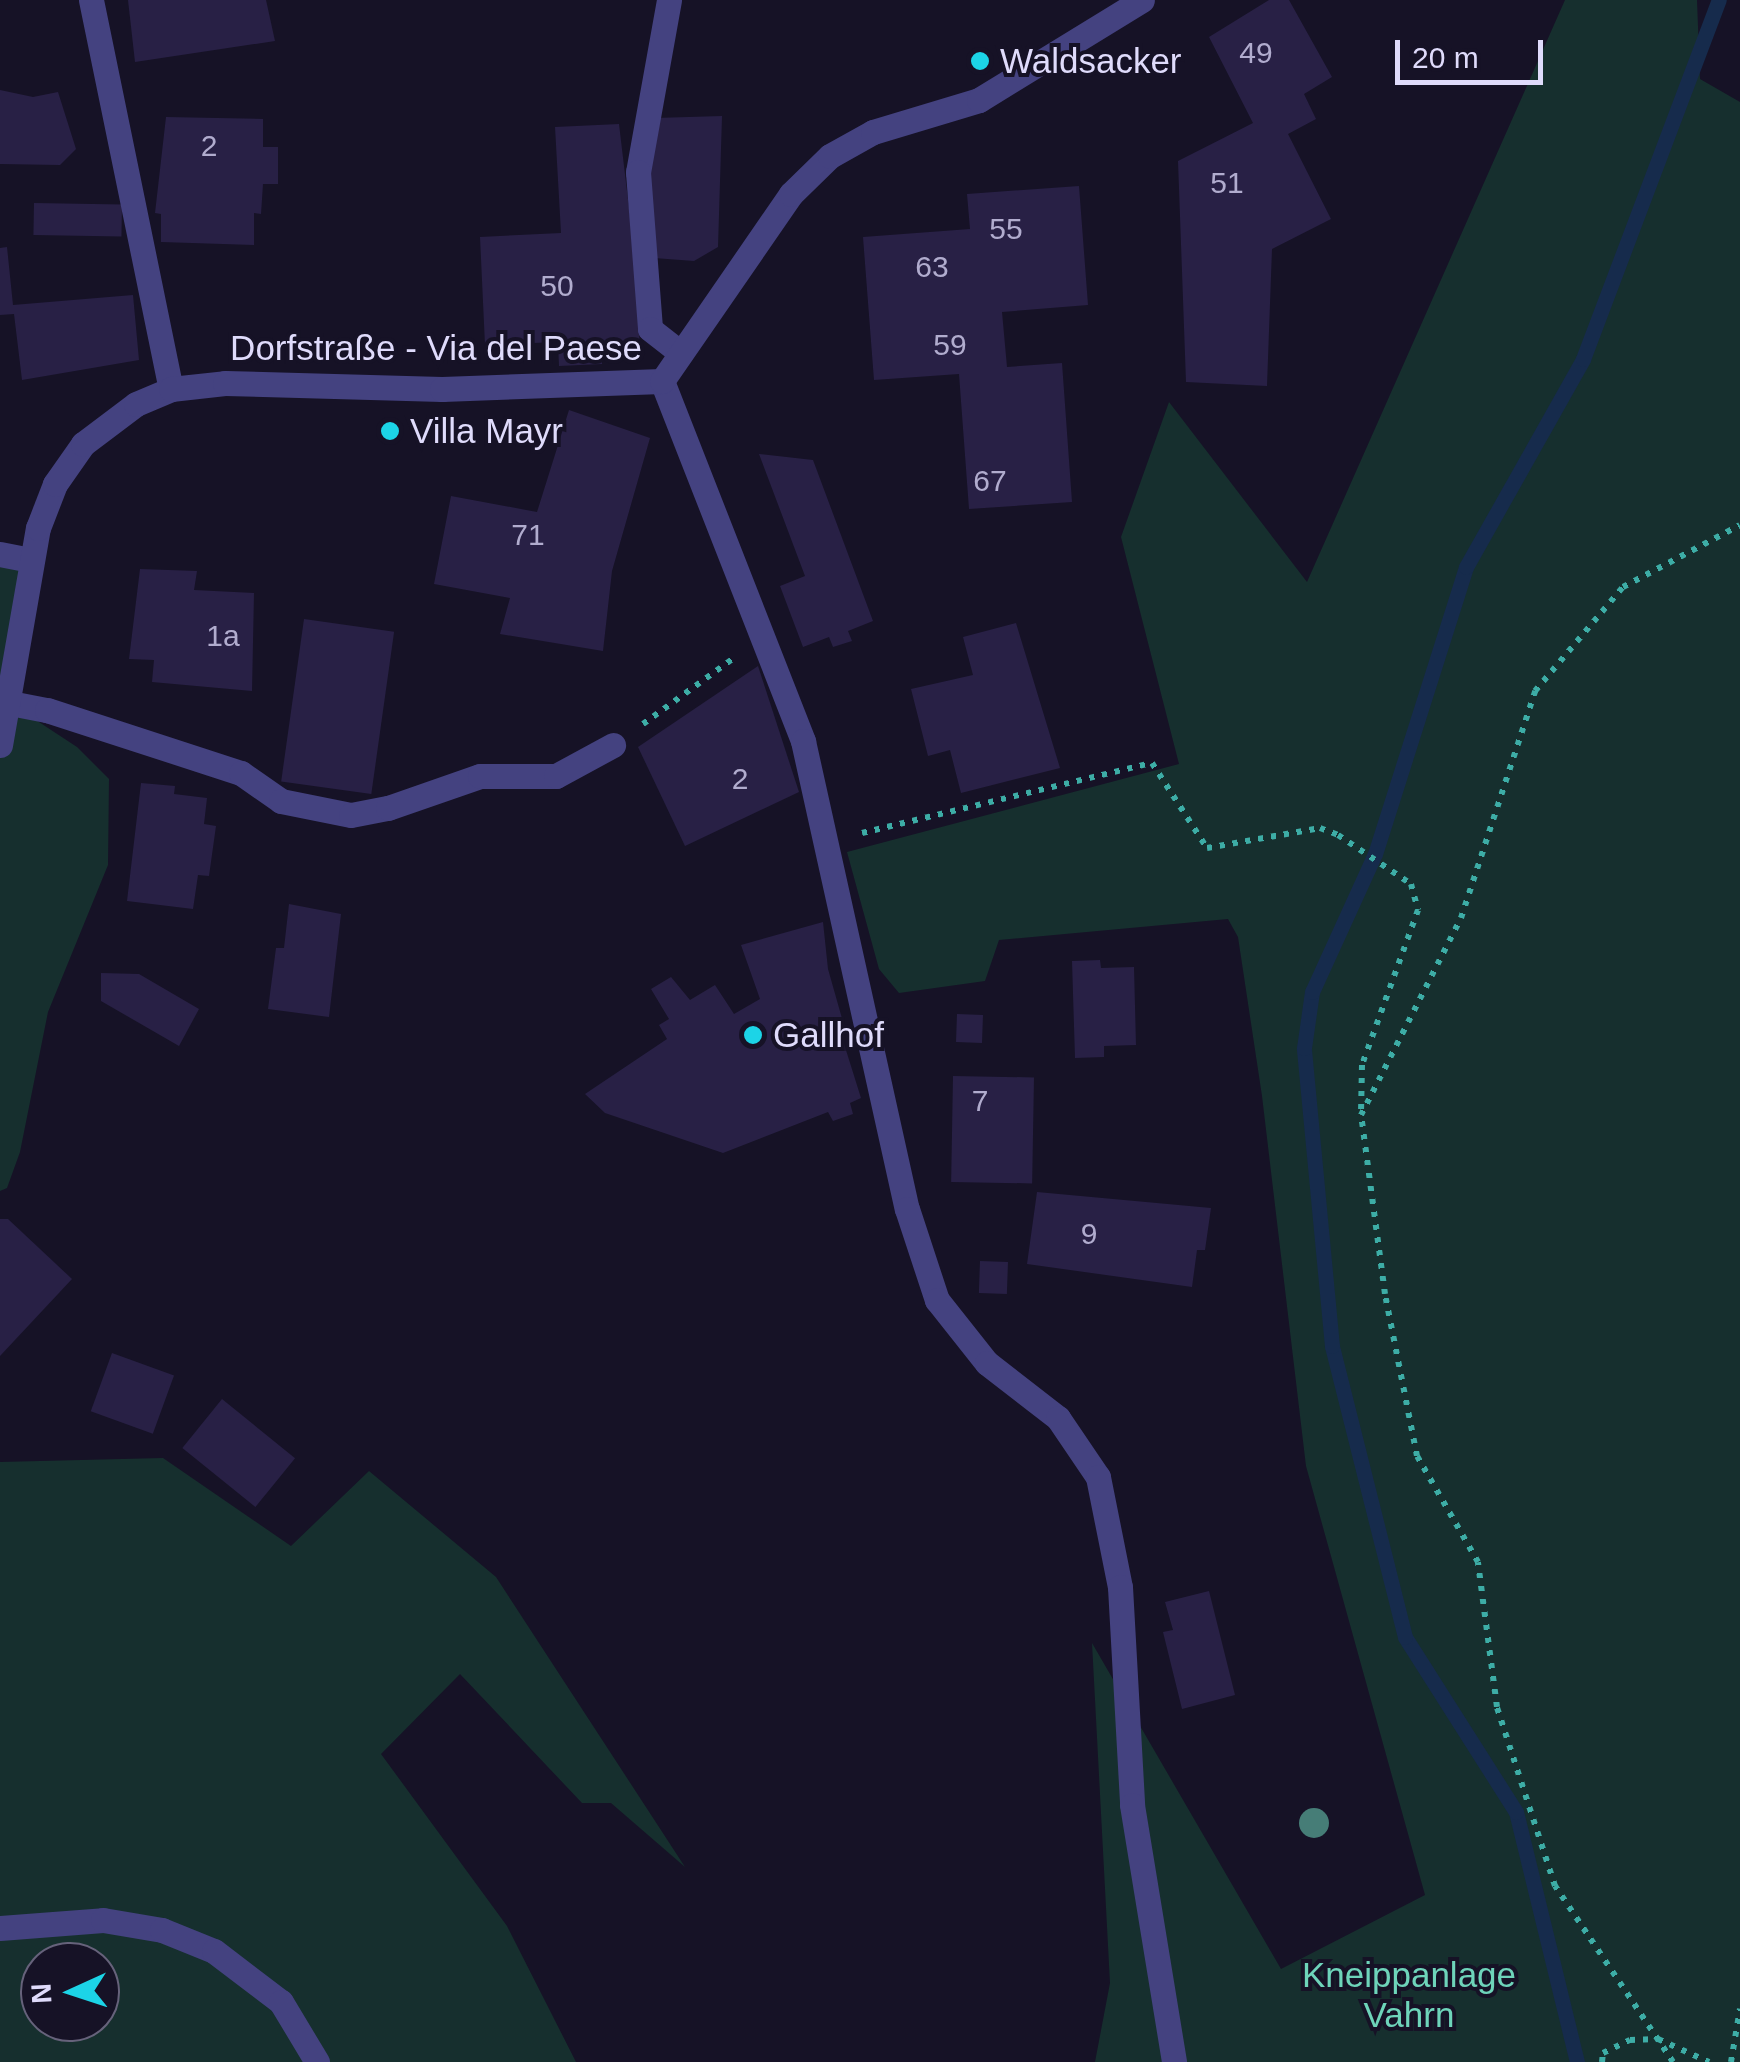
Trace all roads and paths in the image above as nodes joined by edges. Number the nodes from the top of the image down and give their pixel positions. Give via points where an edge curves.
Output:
1 (91, 0) edge
2 (669, 0) edge
3 (1142, 0) edge
4 (681, 353) junction
5 (662, 381) junction
6 (170, 389) junction
7 (1740, 524) edge
8 (0, 554) edge
9 (30, 560) junction
10 (765, 636) junction
11 (10, 704) junction
12 (0, 745) edge
13 (613, 745) joint
14 (828, 842) junction
15 (1361, 1115) junction
16 (0, 1928) edge
17 (1740, 2009) edge
18 (1658, 2040) junction
19 (317, 2062) edge
20 (1174, 2062) edge
21 (1602, 2062) edge
22 (1673, 2062) edge
23 (1709, 2062) edge
24 (1731, 2062) edge

1 - 6 street
2 - 4 street via 638,172 650,329
3 - 4 street, Dorfstraße - Via del Paese via 979,100 872,132 830,156 791,194
4 - 5 street, Dorfstraße - Via del Paese
5 - 6 street, Dorfstraße - Via del Paese via 476,389 226,383
5 - 10 street
6 - 9 street, Dorfstraße - Via del Paese via 136,404 83,444 56,484
7 - 15 path via 1624,587 1535,691 1461,918
8 - 9 street
9 - 11 street, Dorfstraße - Via del Paese
10 - 13 path
10 - 14 street via 803,740
11 - 12 street, Dorfstraße - Via del Paese
11 - 13 street via 48,710 241,774 281,801 351,815 480,776 556,776
14 - 15 path via 1152,763 1206,848 1320,828 1338,835 1411,884 1418,910 1362,1065
14 - 20 street via 907,1210 937,1300 987,1362 1058,1418 1098,1477 1120,1586 1132,1806
15 - 18 path via 1385,1294 1417,1456 1478,1562 1497,1707 1514,1761 1555,1886
16 - 19 street via 104,1920 162,1930 214,1951 282,2002
17 - 24 path
18 - 21 path via 1630,2040 1603,2053
18 - 22 path
18 - 23 path

